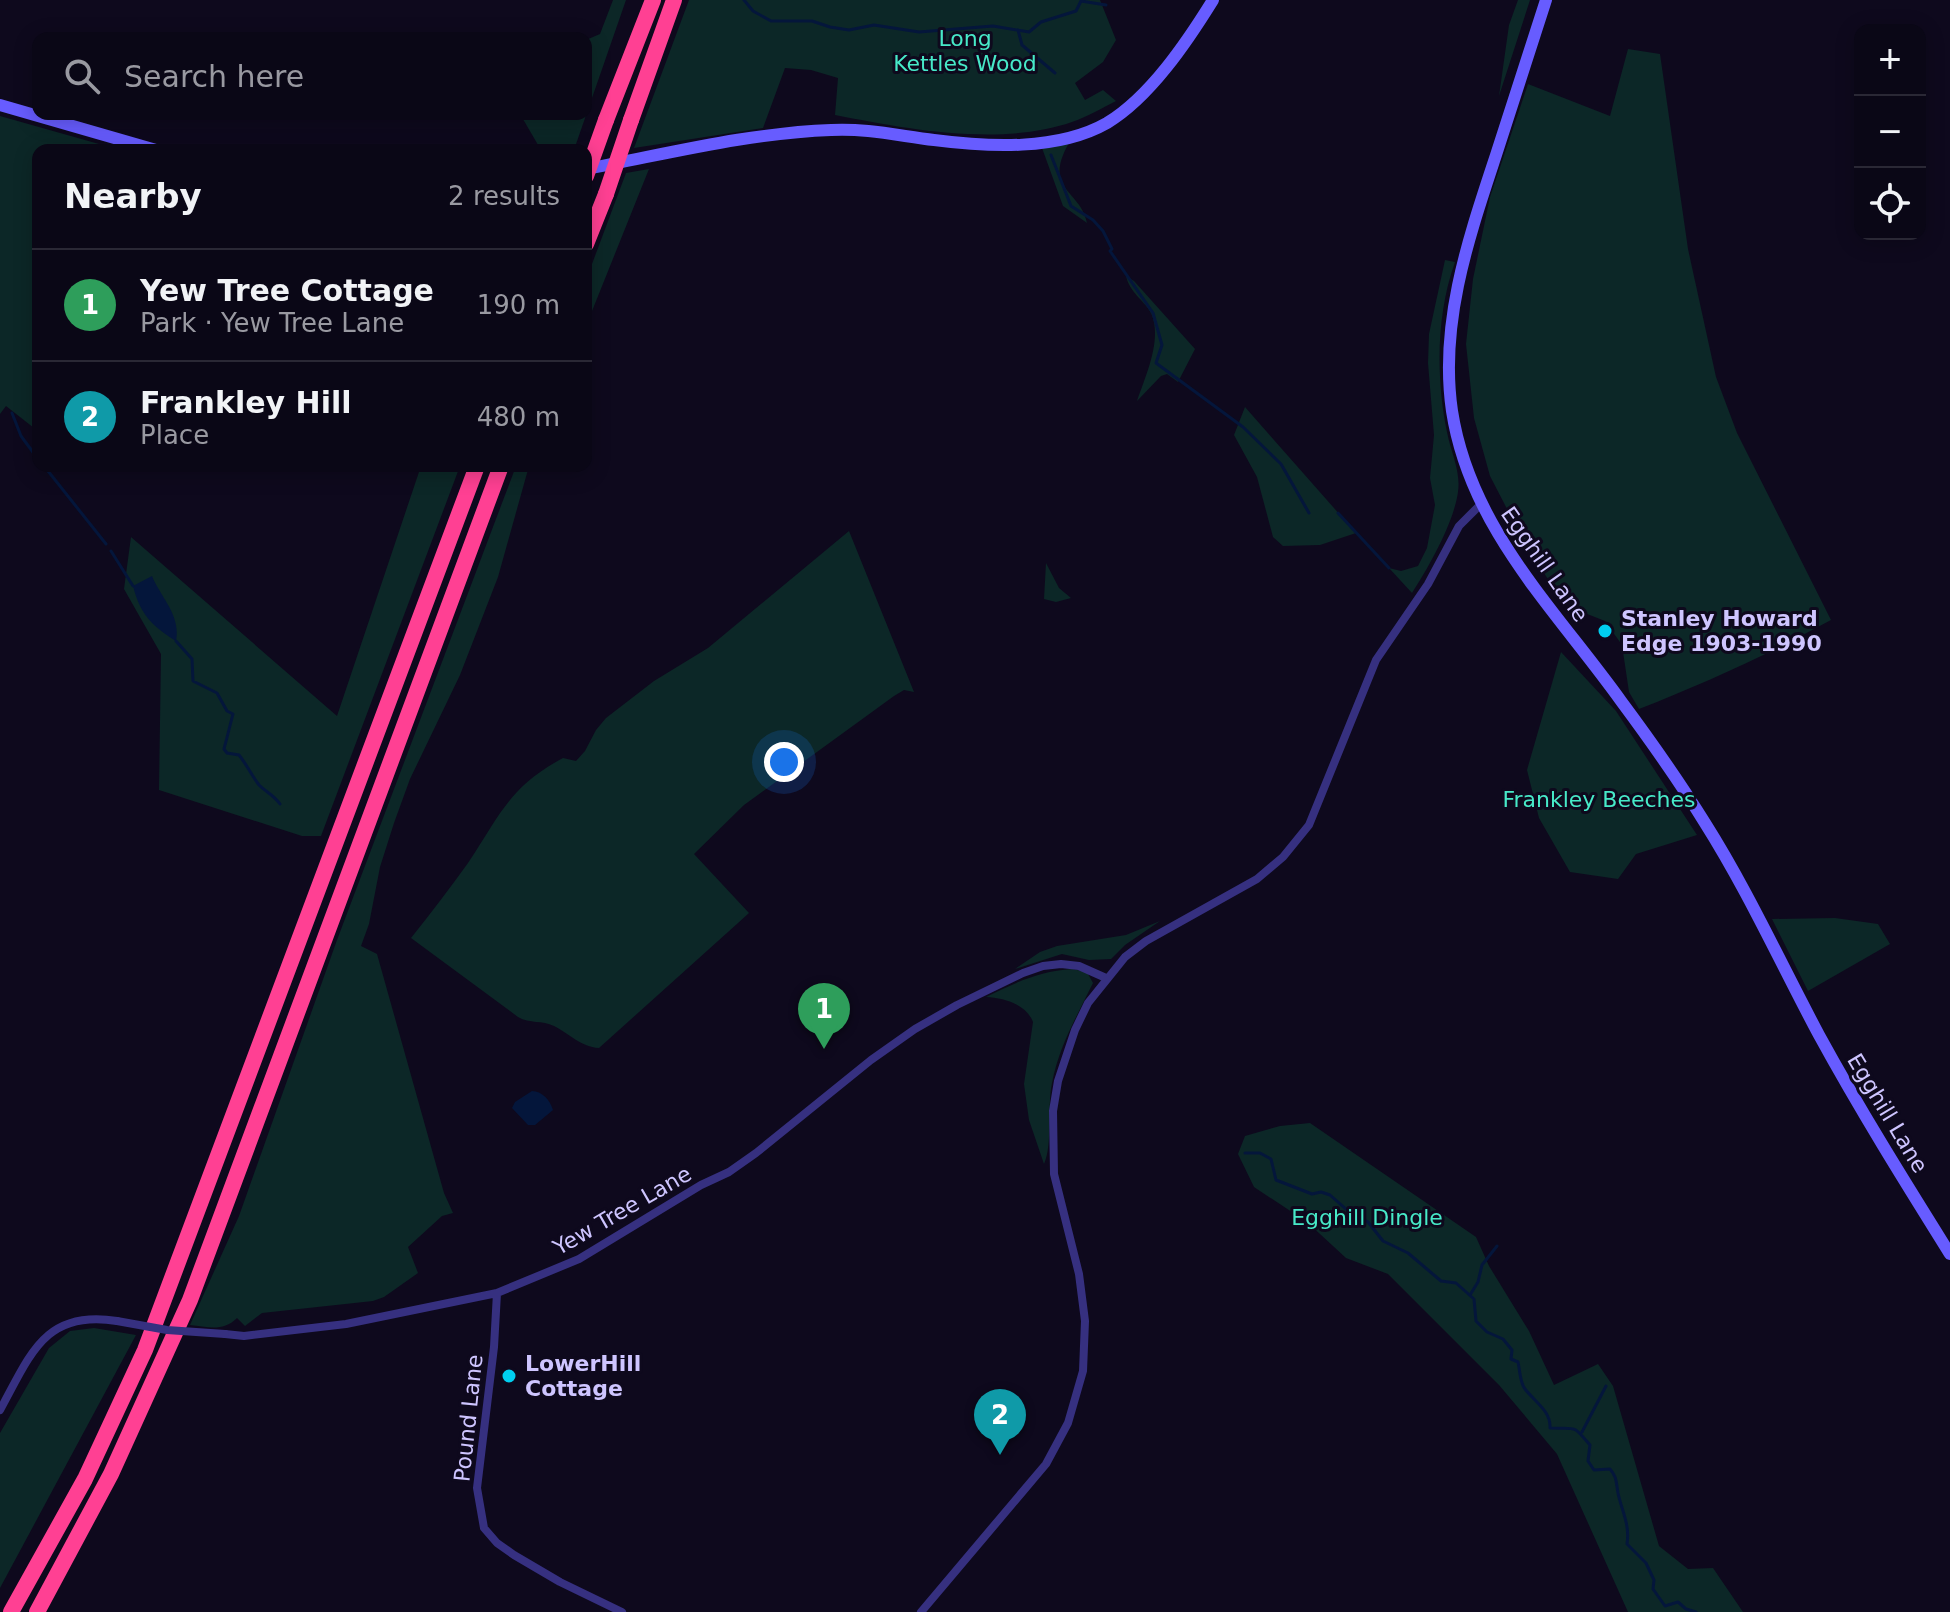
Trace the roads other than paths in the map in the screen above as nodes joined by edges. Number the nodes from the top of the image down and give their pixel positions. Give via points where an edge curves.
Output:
1 (653, 0) edge
2 (674, 0) edge
3 (1213, 0) edge
4 (1546, 0) edge
5 (0, 105) edge
6 (32, 114) edge
7 (52, 120) edge
8 (135, 144) edge
9 (592, 159) edge
10 (592, 168) edge
11 (592, 229) edge
12 (475, 472) edge
13 (499, 472) edge
14 (1480, 505) junction
15 (1106, 978) junction
16 (1950, 1254) edge
17 (497, 1293) junction
18 (0, 1410) edge
19 (11, 1612) edge
20 (37, 1612) edge
21 (622, 1612) edge
22 (921, 1612) edge

1 - 9 highway, bridge
2 - 11 highway, bridge
3 - 10 street via 1161,73 1128,107 1106,123 1068,137 981,144 836,129 789,132
4 - 14 street, Egghill Lane via 1480,204 1454,307 1449,347 1452,411
5 - 6 street
7 - 8 street
12 - 19 highway via 145,1350 85,1479
13 - 20 highway via 190,1300 111,1474
14 - 15 street via 1459,526 1428,584 1376,660 1309,825 1257,879 1146,941
14 - 16 street, Egghill Lane via 1540,598 1621,701 1704,821 1751,900 1818,1034
15 - 17 street, Yew Tree Lane via 1079,966 1043,966 957,1005 871,1060 729,1172 579,1259
15 - 22 street via 1075,1030 1053,1111 1054,1174 1085,1321 1083,1371 1068,1423 1046,1464
17 - 18 street, Yew Tree Lane, bridge via 346,1324 244,1336 86,1318 54,1328 32,1352
17 - 21 street, Pound Lane via 477,1488 484,1528 526,1562

